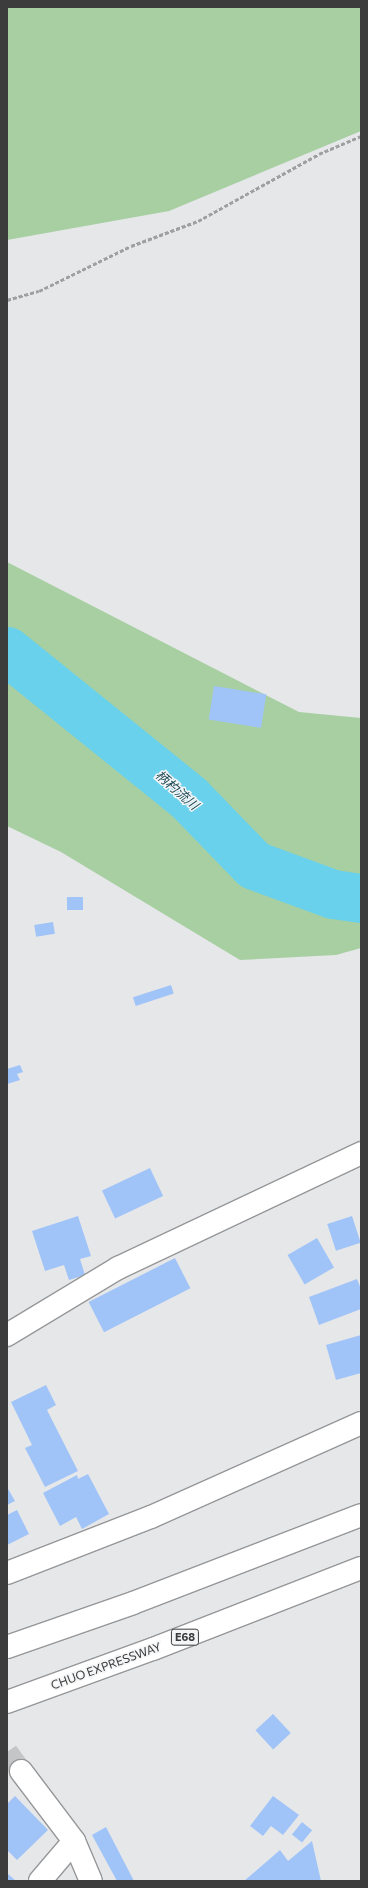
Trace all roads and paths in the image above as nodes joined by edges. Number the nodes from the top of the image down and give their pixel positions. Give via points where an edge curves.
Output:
1 (361, 136) edge
2 (7, 300) edge
3 (361, 1153) edge
4 (7, 1335) edge
5 (361, 1423) edge
6 (361, 1515) edge
7 (361, 1568) edge
8 (7, 1573) edge
9 (7, 1647) edge
10 (7, 1702) edge
11 (21, 1770) tunnel mouth
12 (74, 1840) junction
13 (40, 1881) edge
14 (90, 1881) edge

1 - 2 path via 319,154 198,221 130,246 39,291
3 - 4 main road via 118,1268
5 - 8 main road via 151,1517
6 - 9 main road via 133,1603
7 - 10 main road, CHUO EXPRESSWAY / E68 via 154,1649
11 - 12 main road
12 - 13 main road
12 - 14 main road

